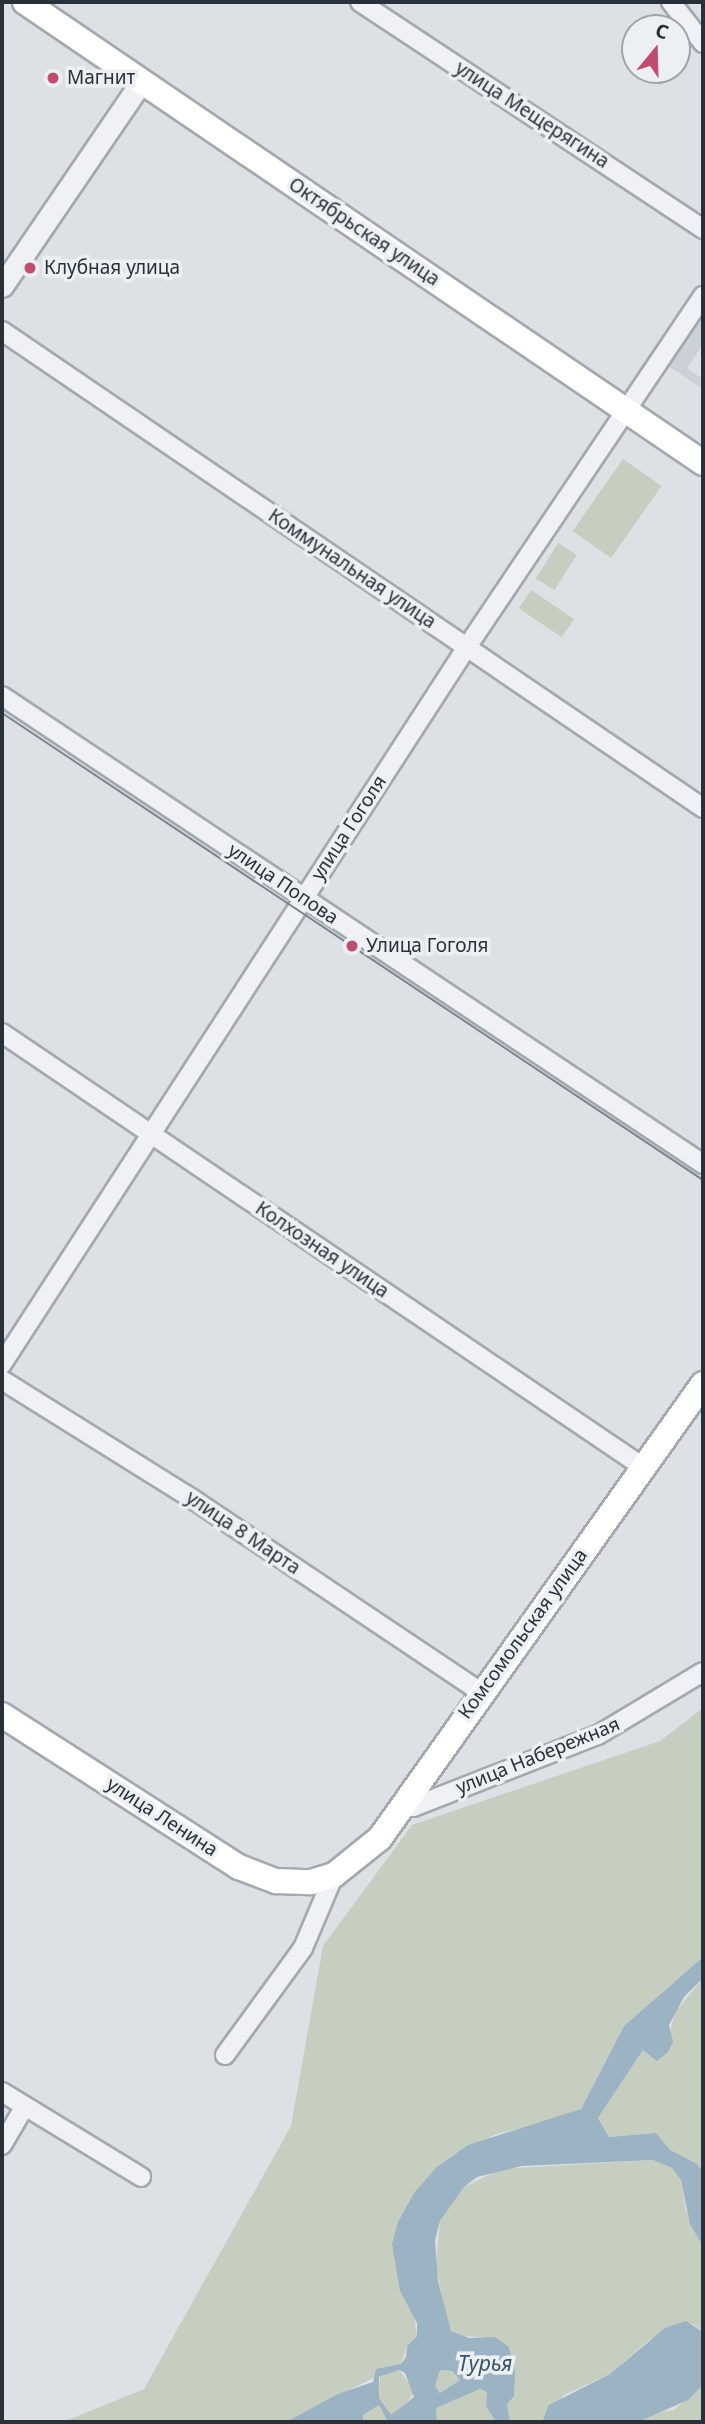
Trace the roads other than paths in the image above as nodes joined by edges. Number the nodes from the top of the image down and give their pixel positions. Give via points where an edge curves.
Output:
1 (25, 2) edge
2 (360, 2) edge
3 (671, 2) edge
4 (703, 43) edge
5 (142, 81) junction
6 (703, 229) edge
7 (2, 286) edge
8 (703, 296) edge
9 (2, 331) edge
10 (626, 410) junction
11 (703, 463) edge
12 (467, 647) junction
13 (2, 696) edge
14 (703, 808) edge
15 (304, 898) junction
16 (2, 1033) edge
17 (151, 1134) junction
18 (703, 1164) edge
19 (2, 1364) edge
20 (2, 1380) edge
21 (703, 1384) edge
22 (643, 1467) junction
23 (703, 1672) edge
24 (481, 1692) junction
25 (2, 1715) edge
26 (404, 1805) junction
27 (334, 1875) junction
28 (225, 2055) dead end
29 (2, 2092) edge
30 (25, 2106) junction
31 (2, 2145) edge
32 (141, 2177) dead end

1 - 5 main road, Октябрьская улица
2 - 6 street, улица Мещерягина
3 - 4 street
5 - 7 street
5 - 10 main road, Октябрьская улица
8 - 10 street, улица Гоголя
9 - 12 street, Коммунальная улица
10 - 11 main road, Октябрьская улица
10 - 12 street, улица Гоголя
12 - 14 street, Коммунальная улица
12 - 15 street, улица Гоголя
13 - 15 street, улица Попова
15 - 17 street, улица Гоголя
15 - 18 street, улица Попова
16 - 17 street, Колхозная улица
17 - 19 street, улица Гоголя
17 - 22 street, Колхозная улица
20 - 24 street, улица 8 Марта via 191,1498
21 - 22 main road, Комсомольская улица
22 - 24 main road, Комсомольская улица
23 - 26 street, улица Набережная via 598,1735 413,1807
24 - 26 main road, Комсомольская улица
25 - 27 main road, улица Ленина via 239,1867 276,1881 311,1882
26 - 27 main road, Комсомольская улица via 380,1838
27 - 28 street via 303,1948
29 - 30 street
30 - 31 street
30 - 32 street

